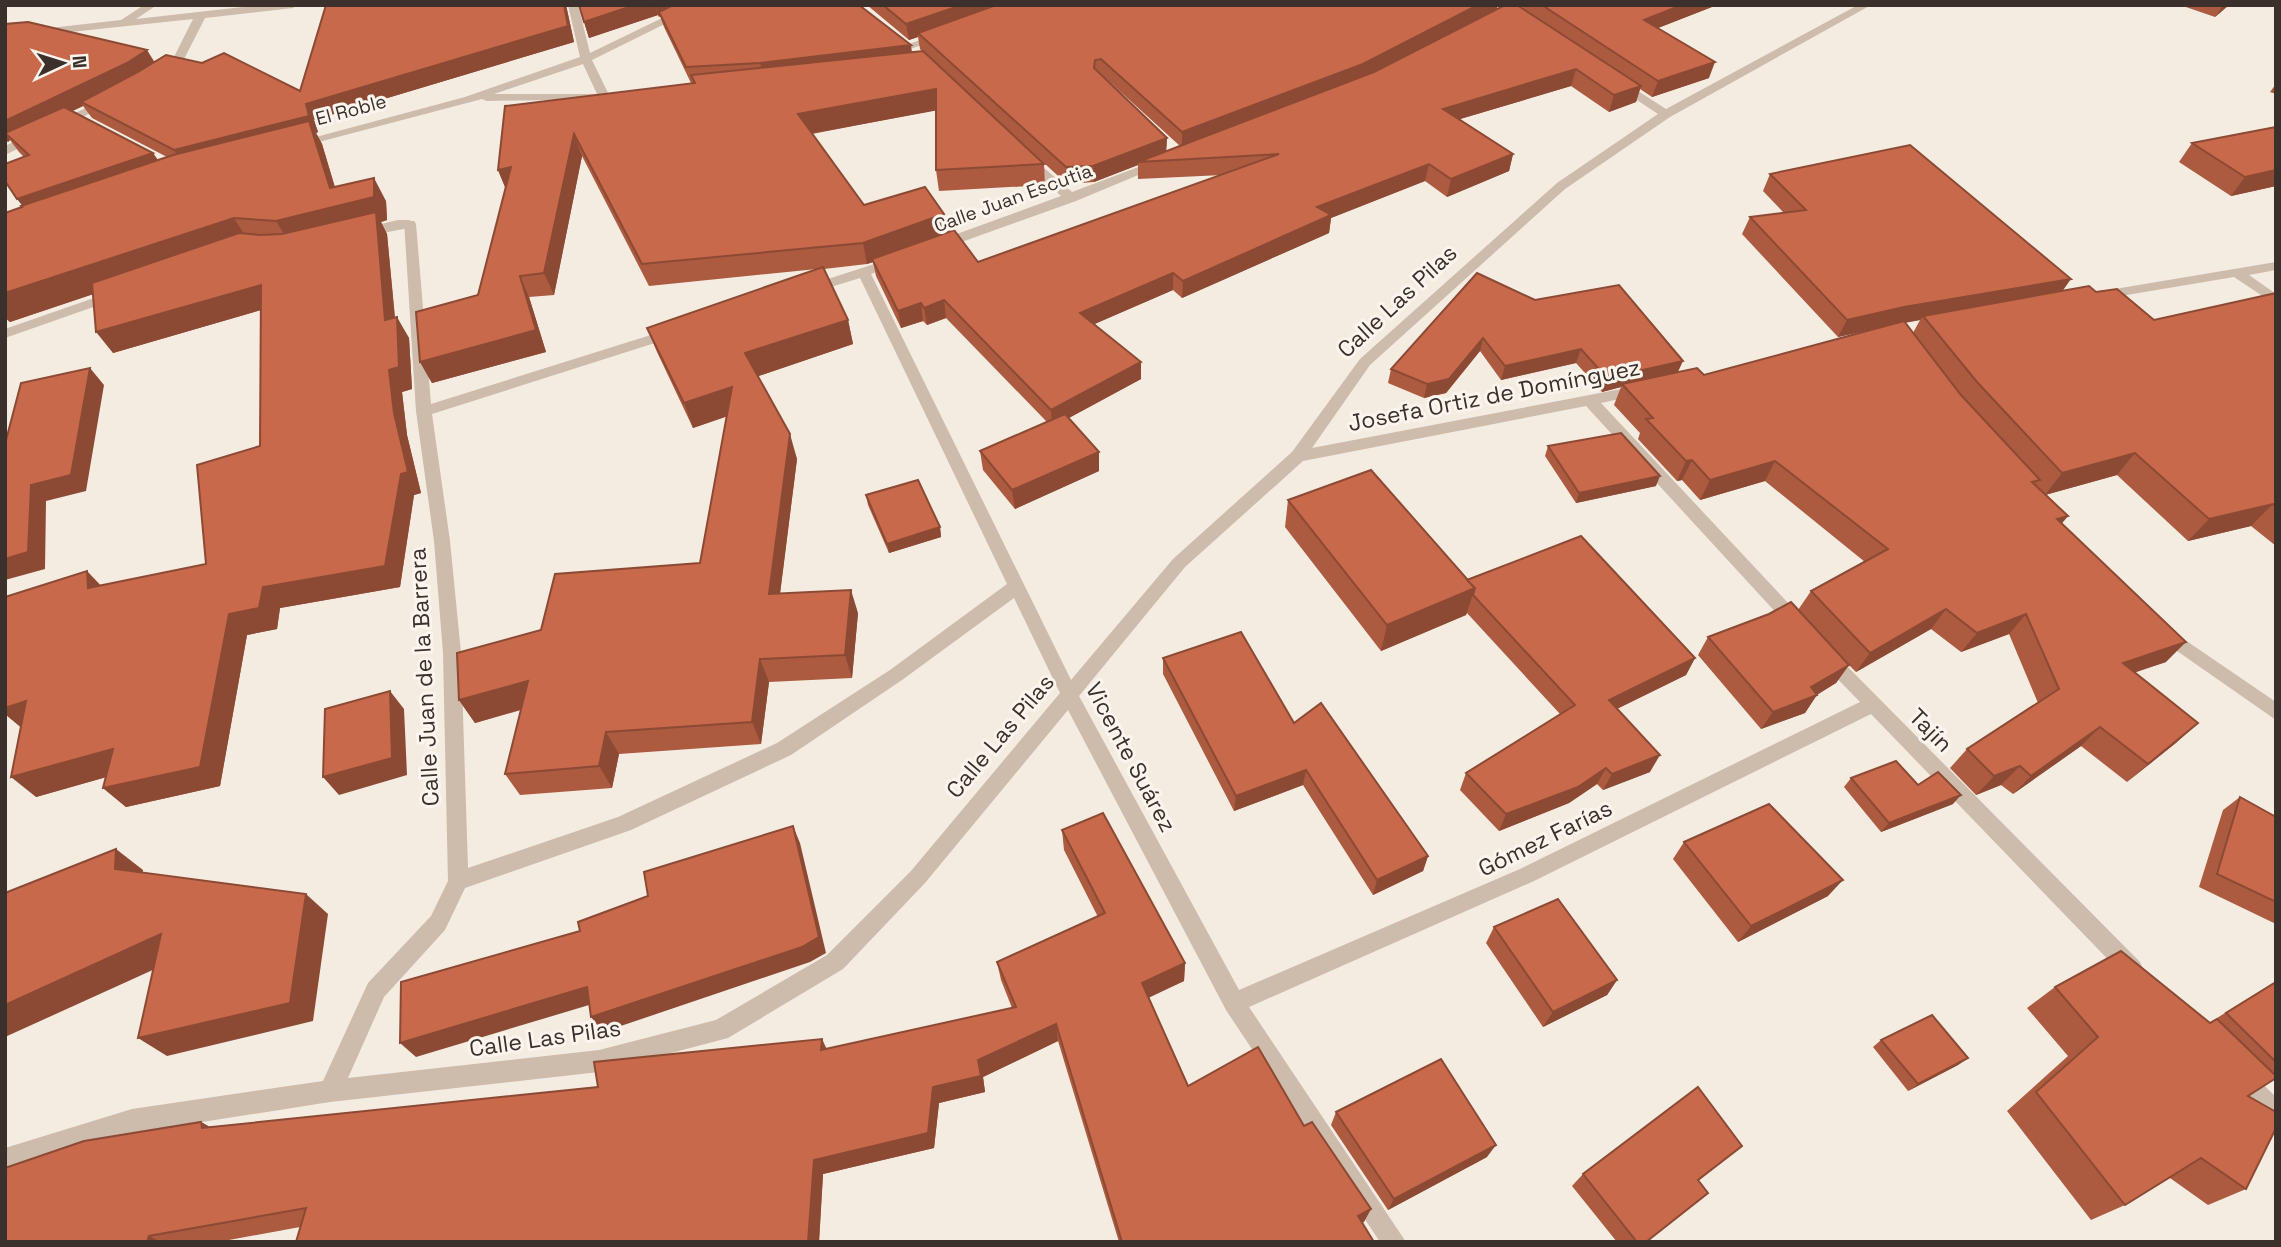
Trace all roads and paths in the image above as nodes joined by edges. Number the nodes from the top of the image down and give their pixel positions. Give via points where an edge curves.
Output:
1 (152, 5) edge
2 (293, 5) edge
3 (573, 5) edge
4 (698, 5) edge
5 (1866, 5) edge
6 (200, 16) junction
7 (117, 25) junction
8 (956, 30) edge
9 (5, 36) edge
10 (586, 59) junction
11 (922, 59) edge
12 (1610, 77) edge
13 (152, 78) edge
14 (121, 95) edge
15 (617, 96) edge
16 (604, 97) junction
17 (469, 99) junction
18 (1667, 114) junction
19 (287, 146) edge
20 (1020, 150) edge
21 (5, 151) edge
22 (1179, 156) edge
23 (1071, 198) junction
24 (344, 238) edge
25 (929, 250) edge
26 (903, 259) edge
27 (2276, 266) edge
28 (2236, 272) junction
29 (864, 273) junction
30 (124, 292) edge
31 (797, 294) edge
32 (2075, 300) edge
33 (2276, 301) edge
34 (691, 327) edge
35 (5, 334) edge
36 (1657, 387) edge
37 (1591, 402) junction
38 (424, 411) junction
39 (1298, 456) junction
40 (1016, 587) junction
41 (2152, 620) edge
42 (1069, 694) junction
43 (1871, 705) junction
44 (2276, 712) edge
45 (458, 881) junction
46 (2151, 987) edge
47 (1234, 1003) junction
48 (2228, 1065) edge
49 (330, 1091) junction
50 (2276, 1113) edge
51 (5, 1160) edge
52 (1394, 1242) edge

1 - 7 street
2 - 6 street
3 - 10 street
4 - 10 street, El Roble
5 - 18 street, Calle Las Pilas
6 - 7 street
6 - 13 street via 178,61
7 - 9 street
8 - 11 street via 903,43
10 - 16 street
10 - 17 street, El Roble
12 - 18 street
14 - 21 street via 83,121
15 - 16 street
16 - 17 street
17 - 19 street, El Roble
18 - 39 street, Calle Las Pilas via 1561,186 1365,362
20 - 23 street
22 - 23 street, Calle Juan Escutia
23 - 25 street, Calle Juan Escutia
24 - 38 street, Calle Juan de la Barrera via 409,224
26 - 29 street
27 - 28 street
28 - 32 street
28 - 33 street
29 - 31 street
29 - 40 street, Vicente Suárez
30 - 35 street
34 - 38 street
36 - 37 street, Josefa Ortiz de Domínguez
37 - 39 street, Josefa Ortiz de Domínguez
37 - 43 street, Tajín
38 - 45 street, Calle Juan de la Barrera via 452,653
39 - 42 street, Calle Las Pilas via 1179,564
40 - 42 street, Vicente Suárez
40 - 45 street via 784,749 624,824
41 - 44 street via 2170,639
42 - 47 street, Vicente Suárez
42 - 49 street, Calle Las Pilas via 918,877 835,962 720,1030 599,1061
43 - 46 street, Tajín
43 - 47 street, Gómez Farías via 1527,875
45 - 49 street, Calle Juan de la Barrera via 438,923 376,990
47 - 52 street, Vicente Suárez
48 - 50 street
49 - 51 street, Calle Las Pilas via 132,1121

